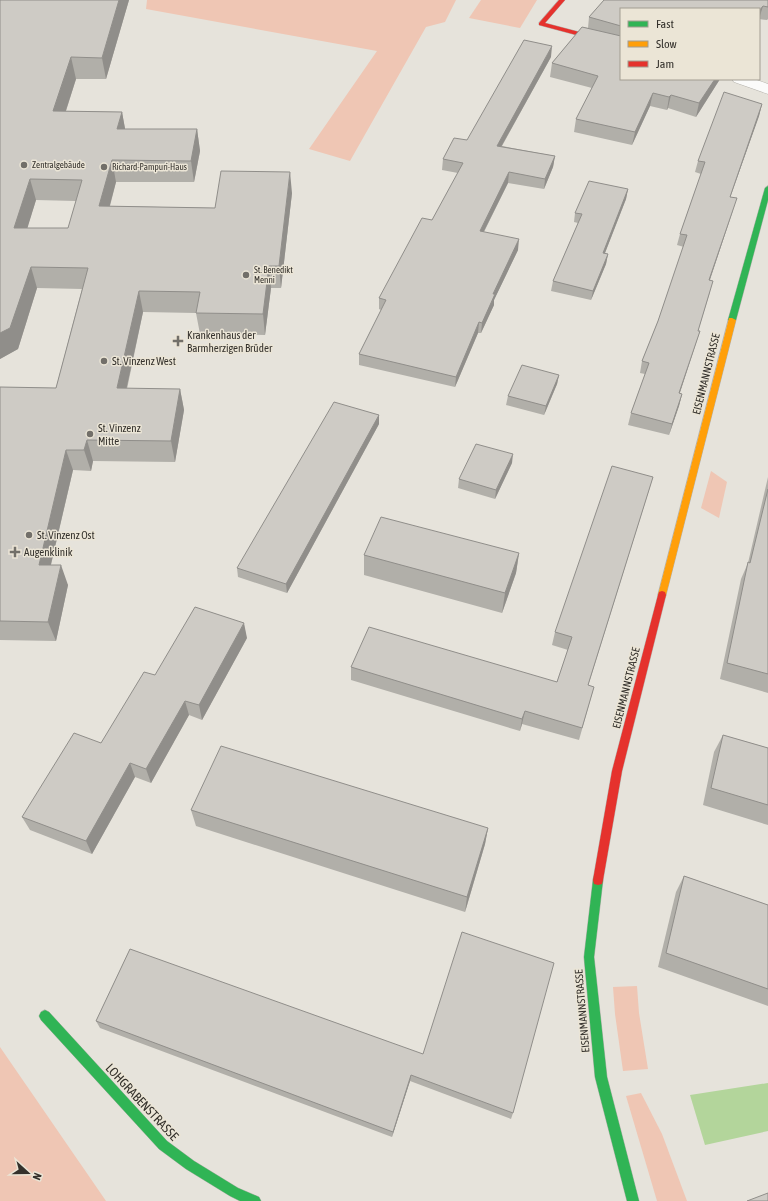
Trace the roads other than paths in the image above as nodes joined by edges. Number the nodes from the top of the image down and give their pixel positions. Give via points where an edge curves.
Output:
1 (562, 0) edge
2 (620, 45) edge
3 (742, 80) edge
4 (768, 89) edge
5 (768, 188) edge
6 (45, 1016) dead end
7 (255, 1201) edge
8 (633, 1201) edge

1 - 2 street via 542,24
3 - 4 street
5 - 8 street, EISENMANNSTRASSE via 617,771 598,880 589,957 601,1077
6 - 7 street, LOHGRABENSTRASSE via 163,1145 215,1181

